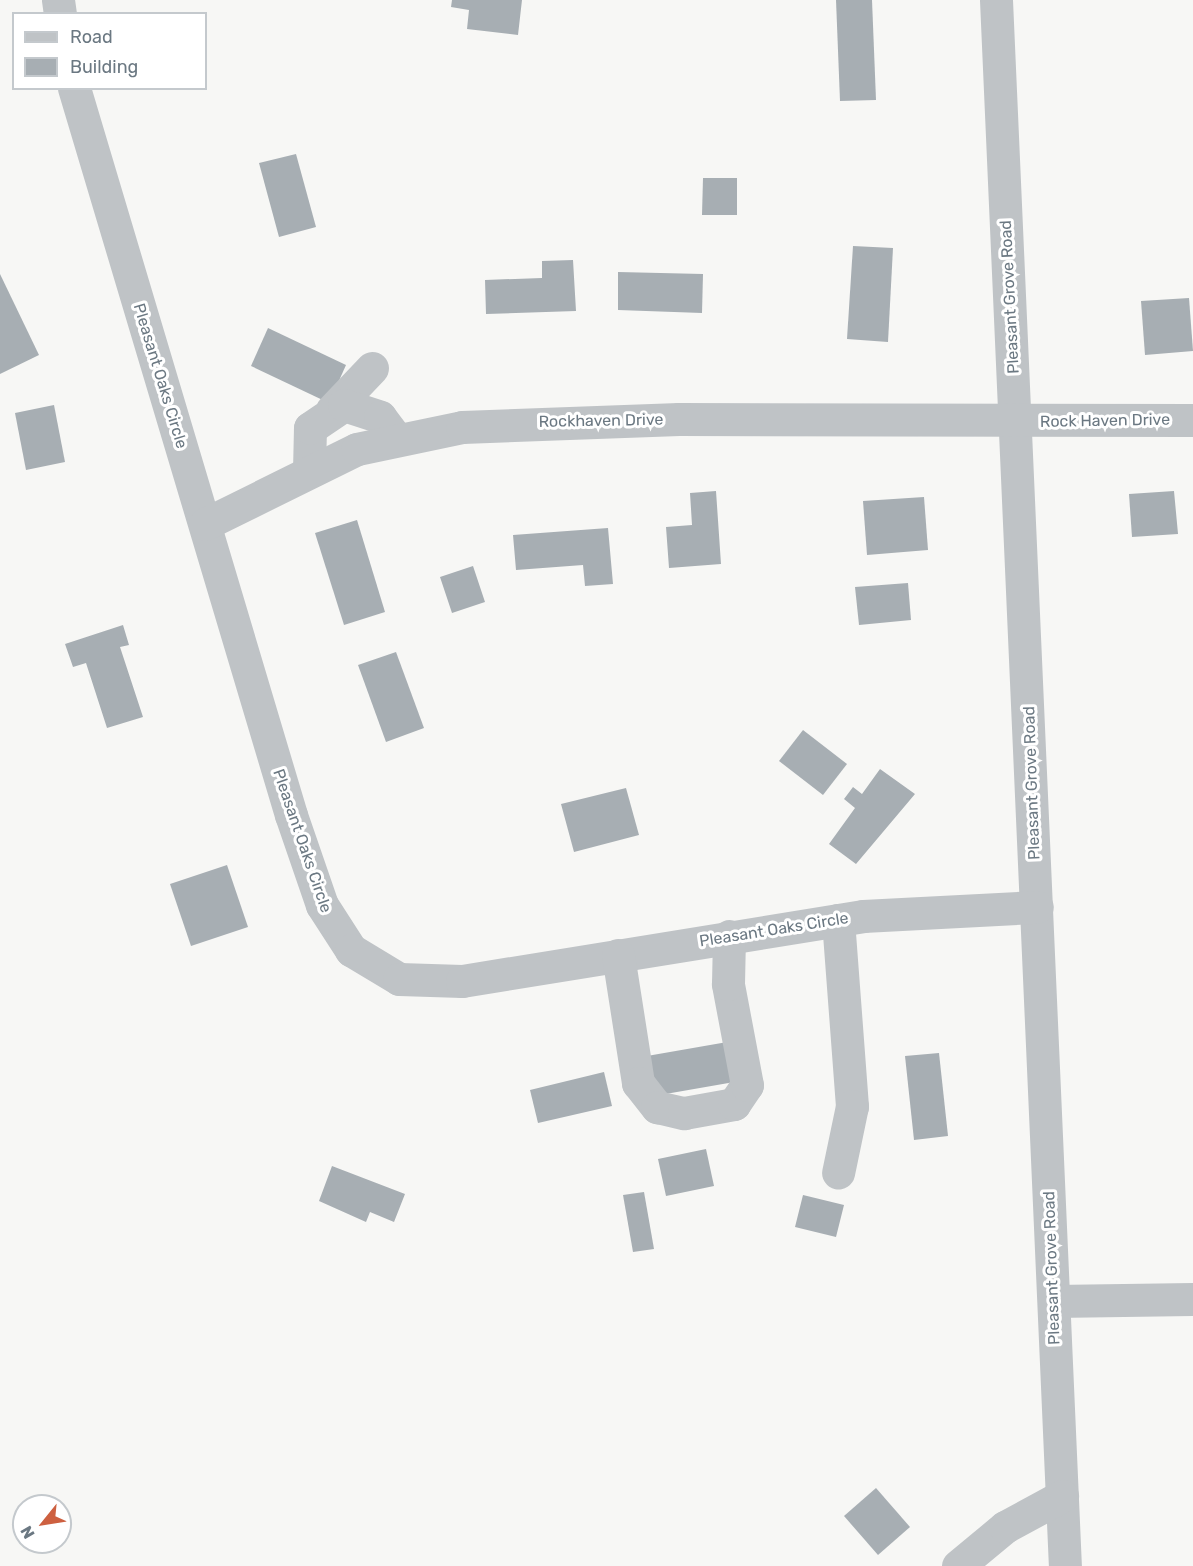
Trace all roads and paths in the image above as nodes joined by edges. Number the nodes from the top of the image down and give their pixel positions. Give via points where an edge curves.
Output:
1 (996, 0) edge
2 (75, 90) edge
3 (372, 368) dead end
4 (332, 410) junction
5 (1193, 420) edge
6 (1016, 422) junction
7 (396, 438) junction
8 (309, 471) junction
9 (205, 524) junction
10 (1037, 907) junction
11 (838, 920) junction
12 (729, 936) junction
13 (618, 955) junction
14 (838, 1173) dead end
15 (1193, 1299) edge
16 (1054, 1301) junction
17 (1062, 1496) junction
18 (958, 1566) edge
19 (1065, 1566) edge

1 - 6 street, Pleasant Grove Road
2 - 9 street, Pleasant Oaks Circle
3 - 4 street
4 - 7 street via 344,405 370,410
4 - 8 street via 310,428
5 - 6 street, Rock Haven Drive
6 - 7 street, Rockhaven Drive via 551,421
6 - 10 street, Pleasant Grove Road
7 - 8 street, Rockhaven Drive
8 - 9 street, Rockhaven Drive
9 - 13 street, Pleasant Oaks Circle via 291,815 322,905 351,950 379,971 418,984
10 - 11 street, Pleasant Oaks Circle
10 - 16 street, Pleasant Grove Road
11 - 12 street, Pleasant Oaks Circle
11 - 14 street via 852,1106
12 - 13 street, Pleasant Oaks Circle
12 - 13 street via 728,984 747,1085 734,1104 684,1113 657,1107 638,1083
15 - 16 street
16 - 17 street, Pleasant Grove Road
17 - 18 street via 1005,1527
17 - 19 street, Pleasant Grove Road

